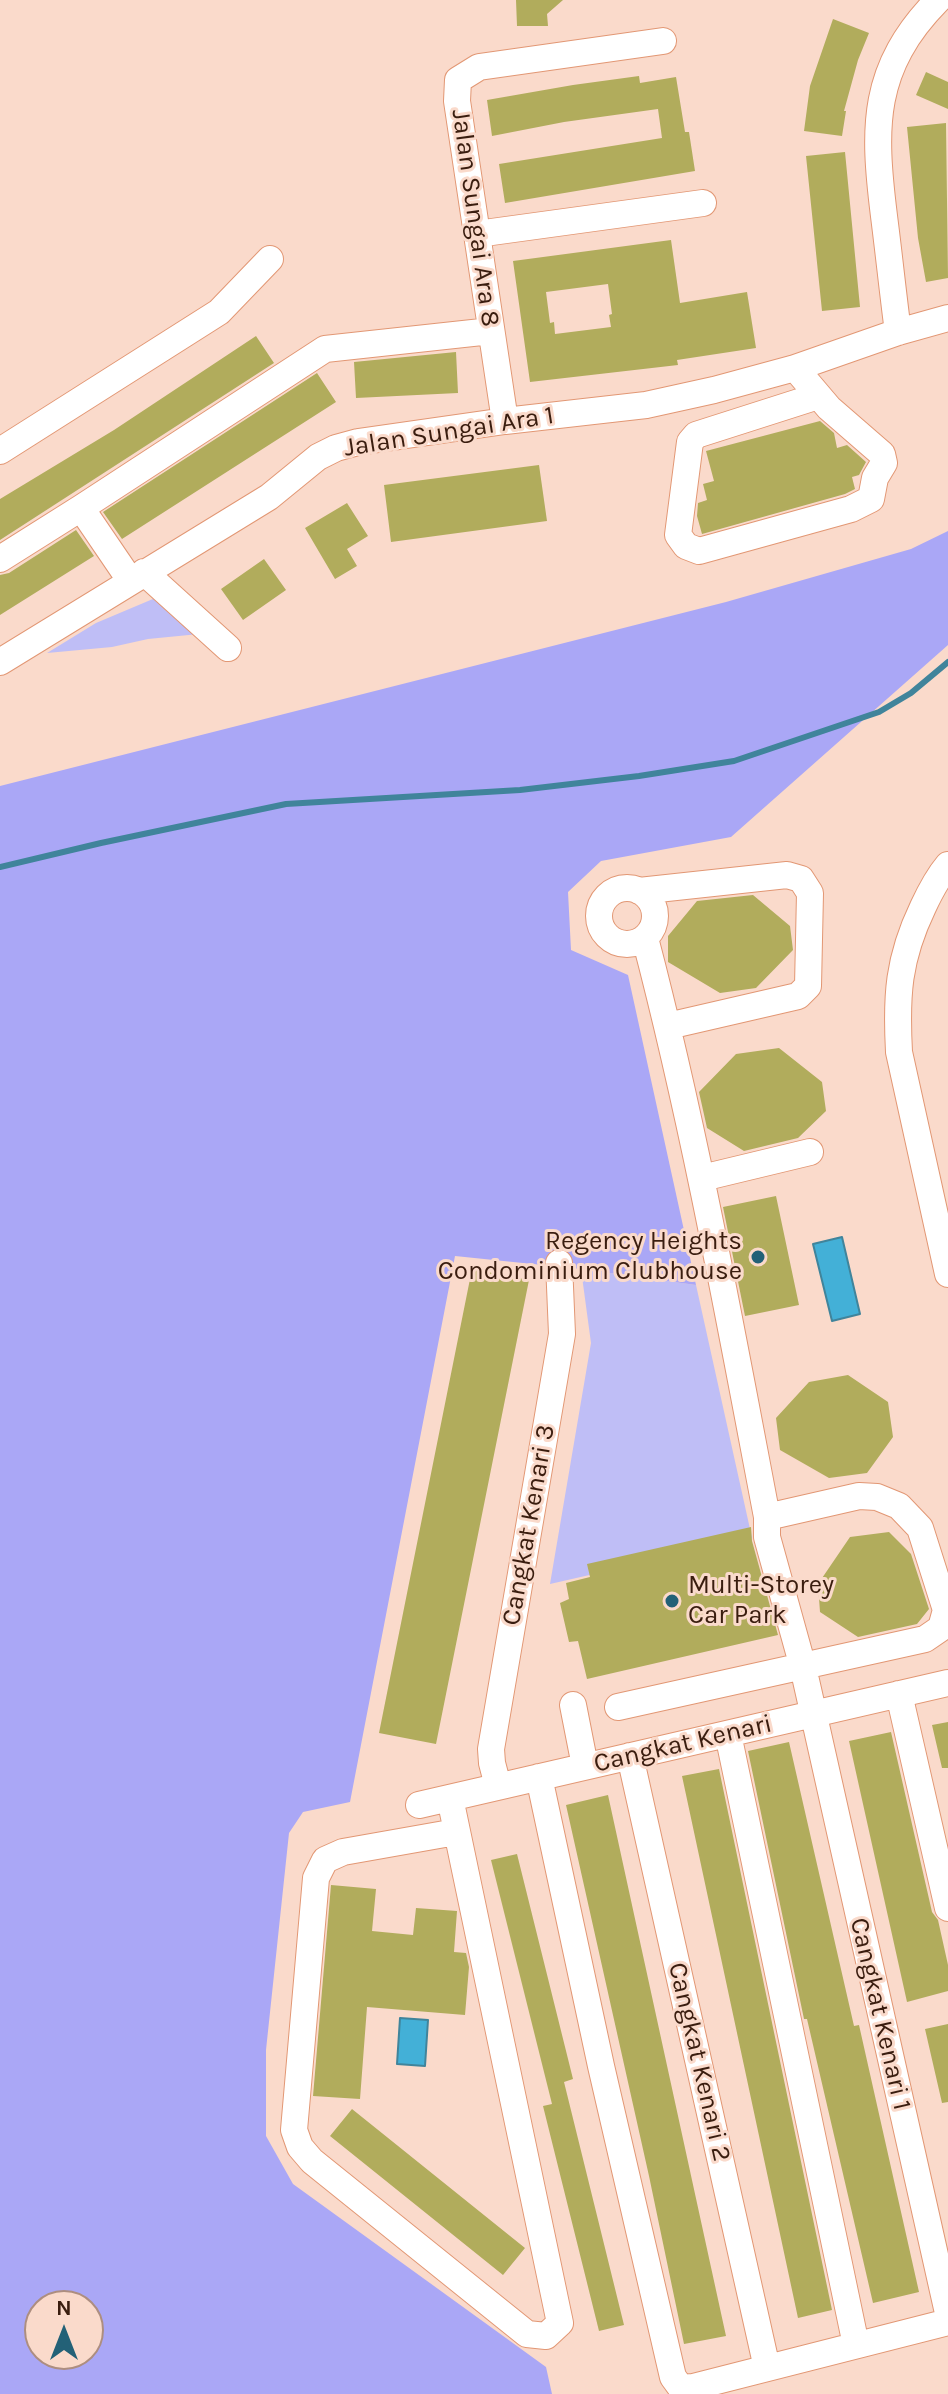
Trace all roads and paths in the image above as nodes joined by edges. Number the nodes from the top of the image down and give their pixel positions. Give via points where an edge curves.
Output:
1 (938, 0) edge
2 (663, 41) dead end
3 (703, 203) dead end
4 (477, 234) junction
5 (270, 259) dead end
6 (948, 318) edge
7 (491, 331) junction
8 (898, 332) junction
9 (795, 368) junction
10 (818, 396) junction
11 (505, 421) junction
12 (0, 451) edge
13 (81, 508) junction
14 (0, 559) edge
15 (137, 576) junction
16 (228, 648) dead end
17 (0, 662) edge
18 (948, 865) edge
19 (639, 891) junction
20 (645, 938) junction
21 (668, 1026) junction
22 (810, 1152) dead end
23 (702, 1178) junction
24 (559, 1263) dead end
25 (948, 1274) edge
26 (767, 1517) junction
27 (812, 1665) junction
28 (948, 1683) edge
29 (899, 1694) junction
30 (573, 1705) dead end
31 (618, 1707) dead end
32 (822, 1712) junction
33 (728, 1734) junction
34 (630, 1756) junction
35 (585, 1766) junction
36 (539, 1777) junction
37 (498, 1786) junction
38 (419, 1805) dead end
39 (453, 1815) junction
40 (948, 1908) edge
41 (948, 2313) edge
42 (948, 2322) edge
43 (856, 2345) junction
44 (767, 2368) junction

1 - 8 street via 918,20 899,53 885,82 877,122
2 - 4 street, Jalan Sungai Ara 8 via 479,67 458,80
3 - 4 street
4 - 7 street, Jalan Sungai Ara 8
5 - 12 street via 219,312
6 - 8 street, Jalan Sungai Ara 1
7 - 11 street, Jalan Sungai Ara 8
7 - 13 street via 325,349
8 - 9 street, Jalan Sungai Ara 1
9 - 10 street
9 - 11 street, Jalan Sungai Ara 1 via 646,405
10 - 10 street via 882,454 884,463 871,499 699,551 686,546 678,535 690,442 696,435
11 - 15 street, Jalan Sungai Ara 1 via 336,448 269,497
13 - 14 street
13 - 15 street
15 - 16 street
15 - 17 street, Jalan Sungai Ara 1
18 - 25 street via 912,930 900,973 897,1015 899,1052
19 - 20 street via 650,899 655,915
19 - 20 street via 616,890 607,896 599,915 614,941 635,943
19 - 21 street via 787,875 801,879 810,893 808,986 798,996
20 - 21 street, Cangkat Kenari 1
21 - 23 street, Cangkat Kenari 1
22 - 23 street
23 - 26 street, Cangkat Kenari 1
24 - 37 street, Cangkat Kenari 3 via 562,1334 491,1749
26 - 27 street, Cangkat Kenari 1 via 782,1536
26 - 27 street via 859,1496 899,1506 920,1528 946,1610 941,1628 925,1639
27 - 31 street
27 - 32 street, Cangkat Kenari 1
28 - 29 street, Cangkat Kenari
29 - 32 street, Cangkat Kenari
29 - 40 street
30 - 35 street
32 - 33 street, Cangkat Kenari
32 - 41 street, Cangkat Kenari 1
33 - 34 street, Cangkat Kenari
33 - 43 street
34 - 35 street, Cangkat Kenari
34 - 44 street, Cangkat Kenari 2
35 - 36 street, Cangkat Kenari
36 - 37 street, Cangkat Kenari
36 - 44 street via 673,2377 681,2388 693,2387
37 - 39 street, Cangkat Kenari
38 - 39 street, Cangkat Kenari
39 - 39 street via 560,2323 546,2336 527,2334 312,2161 294,2130 316,1878 325,1860
42 - 43 street
43 - 44 street

